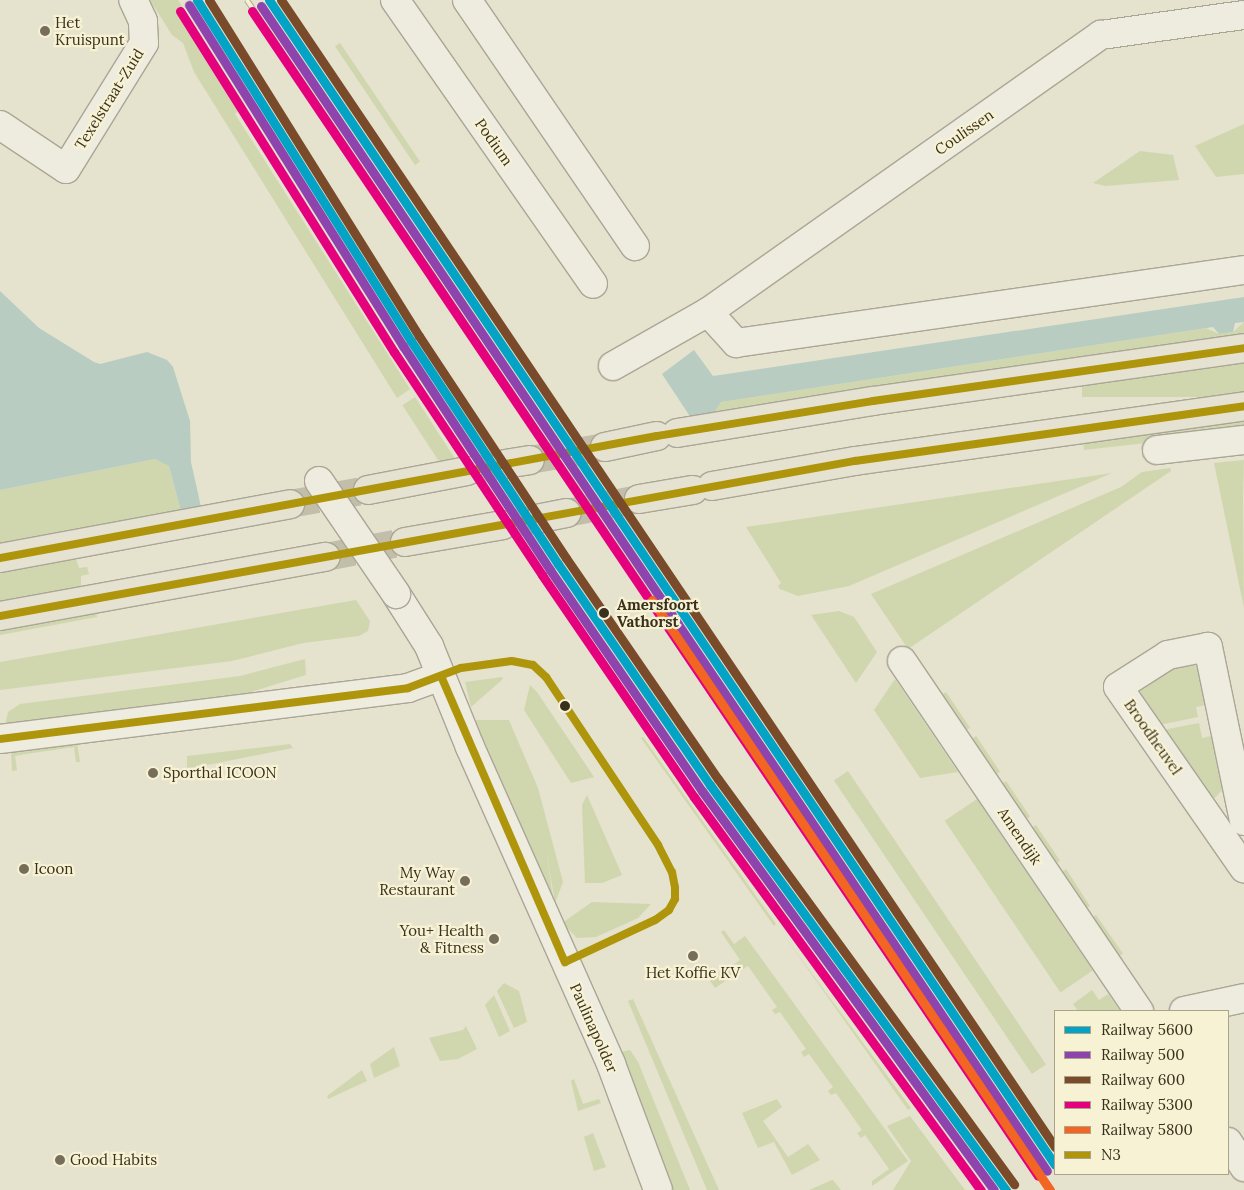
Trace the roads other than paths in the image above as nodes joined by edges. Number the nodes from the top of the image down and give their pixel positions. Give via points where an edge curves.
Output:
1 (133, 0) edge
2 (395, 0) edge
3 (468, 0) edge
4 (1244, 15) edge
5 (0, 125) edge
6 (635, 246) dead end
7 (1244, 270) edge
8 (593, 284) dead end
9 (708, 312) junction
10 (1244, 348) edge
11 (614, 366) dead end
12 (1244, 406) edge
13 (1244, 440) edge
14 (605, 447) tunnel mouth
15 (1157, 450) dead end
16 (467, 471) tunnel mouth
17 (320, 481) dead end
18 (368, 490) tunnel mouth
19 (639, 499) tunnel mouth
20 (290, 504) tunnel mouth
21 (567, 513) tunnel mouth
22 (541, 518) tunnel mouth
23 (503, 525) tunnel mouth
24 (405, 542) tunnel mouth
25 (326, 556) tunnel mouth
26 (0, 558) edge
27 (0, 616) edge
28 (902, 660) dead end
29 (441, 676) junction
30 (0, 739) edge
31 (1244, 821) edge
32 (1244, 868) edge
33 (1244, 998) edge
34 (1138, 1010) edge
35 (1189, 1010) edge
36 (1229, 1144) edge
37 (1244, 1167) edge
38 (658, 1190) edge

1 - 5 street, Texelstraat-Zuid via 144,21 144,43 66,169
2 - 8 street, Podium
3 - 6 street
4 - 9 street, Coulissen via 1101,36
7 - 9 street via 736,343
9 - 11 street, Coulissen
10 - 14 main road via 873,401
12 - 19 main road via 855,461
13 - 15 street
16 - 18 main road
17 - 29 street, Paulinapolder, bridge via 429,646
20 - 26 main road
21 - 22 main road
23 - 24 main road
25 - 27 main road
28 - 34 street, Amendijk
29 - 30 street via 408,688
29 - 38 street, Paulinapolder via 611,1064
31 - 32 street, Broodheuvel via 1208,647 1168,654 1118,687
33 - 35 street
36 - 37 street

